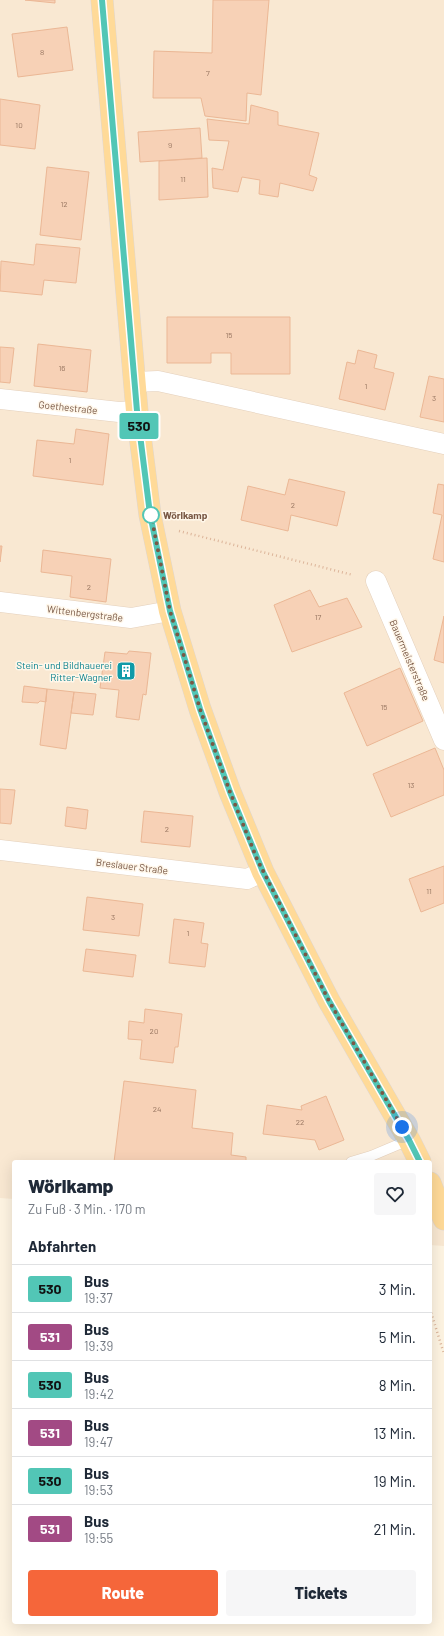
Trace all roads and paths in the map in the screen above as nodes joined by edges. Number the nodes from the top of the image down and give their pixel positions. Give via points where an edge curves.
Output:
1 (102, 0) edge
2 (134, 382) junction
3 (0, 399) edge
4 (137, 411) junction
5 (444, 444) edge
6 (179, 531) dead end
7 (376, 581) joint
8 (0, 602) edge
9 (170, 611) junction
10 (444, 740) edge
11 (0, 850) edge
12 (263, 872) junction
13 (409, 1140) junction
14 (358, 1160) edge
15 (419, 1160) edge
16 (432, 1192) edge
17 (444, 1219) edge
18 (432, 1315) edge
19 (444, 1354) edge

1 - 2 main road
2 - 4 main road
2 - 5 street via 158,381
3 - 4 street, Goethestraße via 119,412
4 - 9 main road via 150,514
6 - 7 path
7 - 10 street, Bauermeisterstraße
8 - 9 street, Wittenbergstraße via 131,618
9 - 12 main road via 200,709
11 - 12 street, Breslauer Straße via 247,879
12 - 13 main road via 329,1001
13 - 14 lane
13 - 15 main road
16 - 17 main road
18 - 19 path

